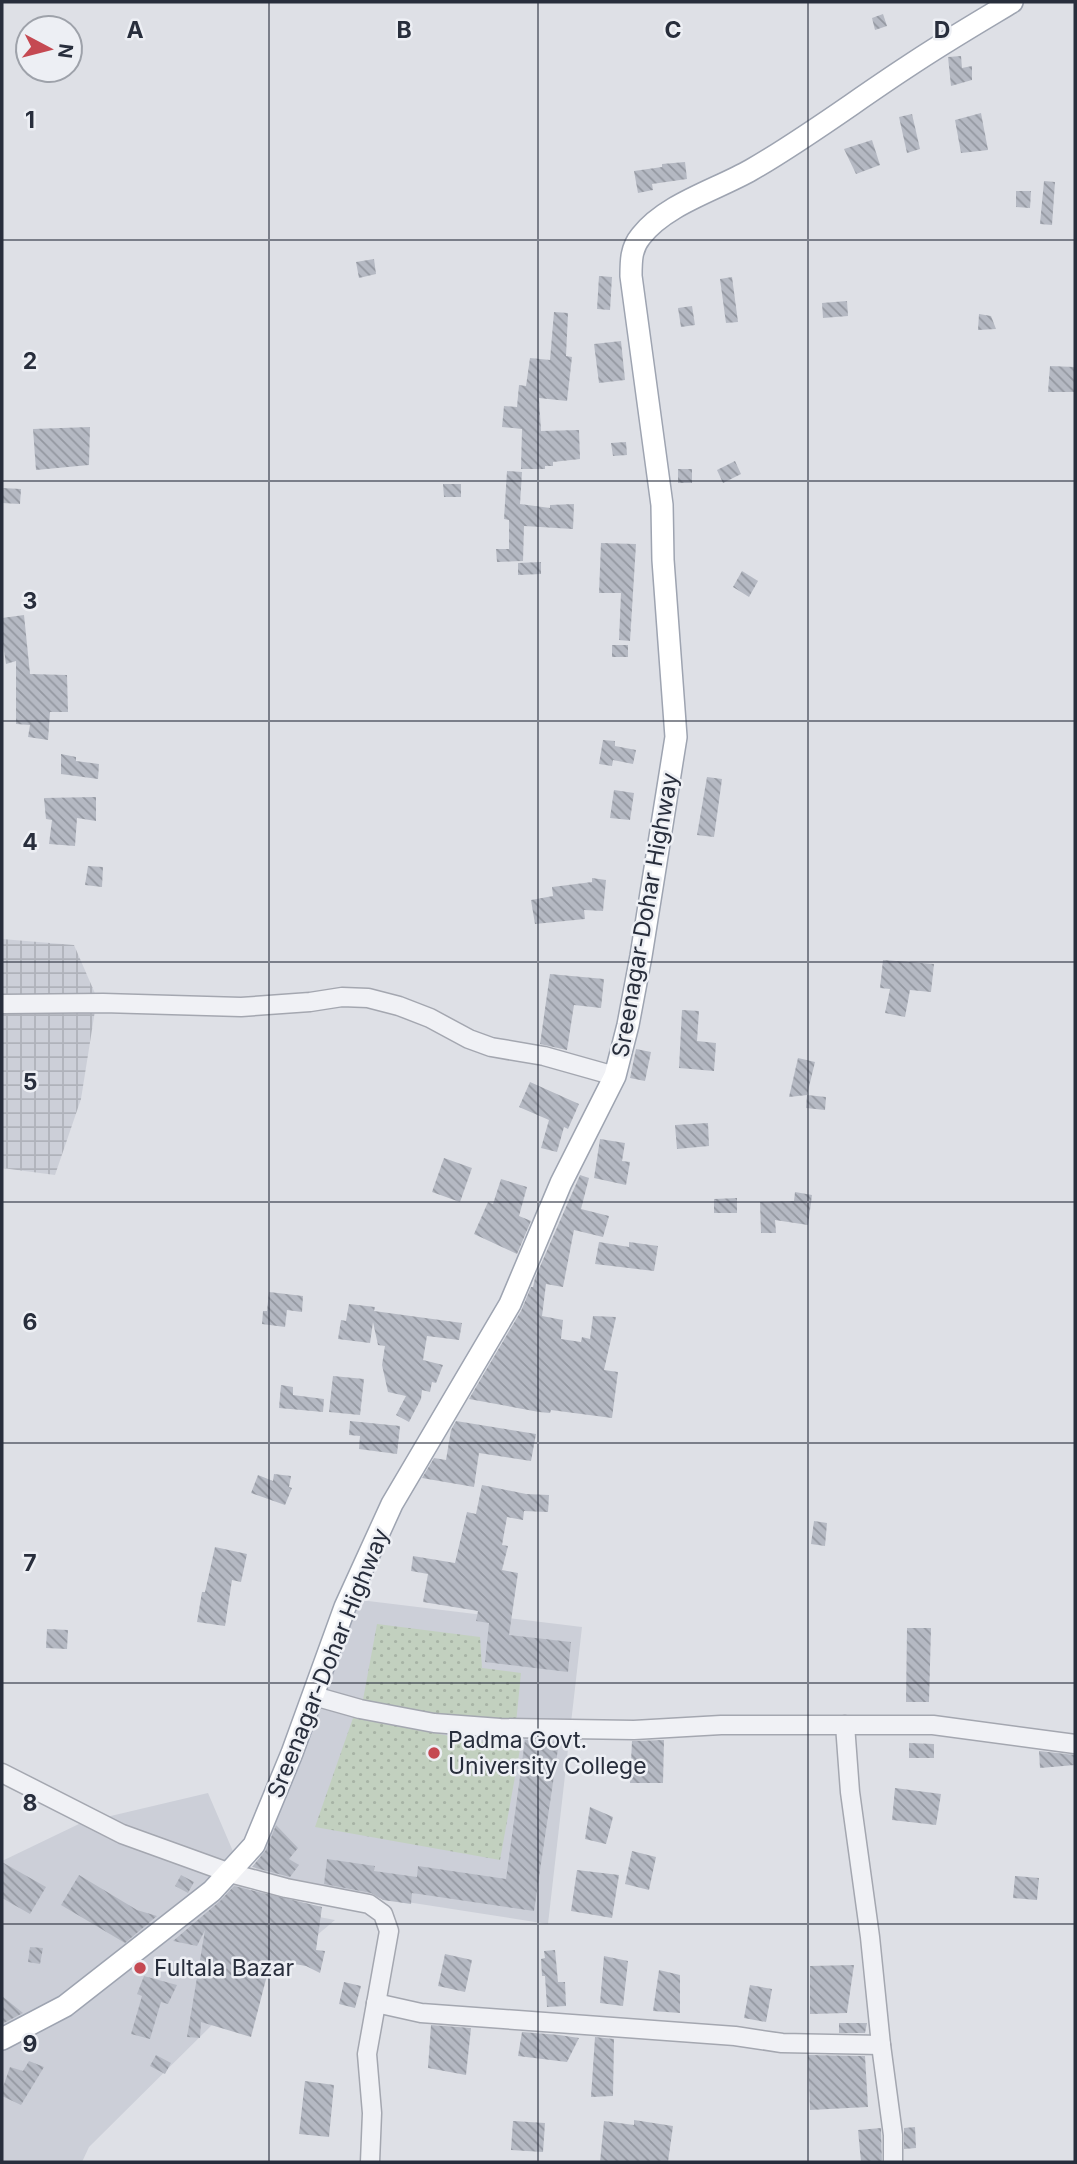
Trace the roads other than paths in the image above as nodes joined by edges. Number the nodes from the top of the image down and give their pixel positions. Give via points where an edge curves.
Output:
1 (1012, 2) edge
2 (2, 1004) edge
3 (615, 1076) junction
4 (314, 1696) junction
5 (845, 1725) junction
6 (1075, 1744) edge
7 (2, 1773) edge
8 (230, 1874) junction
9 (376, 2003) junction
10 (2, 2039) edge
11 (881, 2045) junction
12 (370, 2162) edge
13 (892, 2162) edge

1 - 3 main road, Sreenagar-Dohar Highway via 749,171 686,202 641,235 632,251 631,276 662,505 676,737 641,956
2 - 3 street via 241,1007 368,998 430,1018 468,1039
3 - 4 main road, Sreenagar-Dohar Highway via 561,1184 510,1304 393,1504 345,1607
4 - 5 street via 434,1723 500,1728
4 - 8 main road, Sreenagar-Dohar Highway via 254,1845
5 - 6 street via 933,1725
5 - 11 street via 849,1792
7 - 8 street via 121,1835
8 - 9 street via 369,1904 383,1914 389,1931
8 - 10 main road, Sreenagar-Dohar Highway via 65,2006
9 - 11 street via 421,2013 782,2043
9 - 12 street via 367,2054
11 - 13 street via 893,2135

